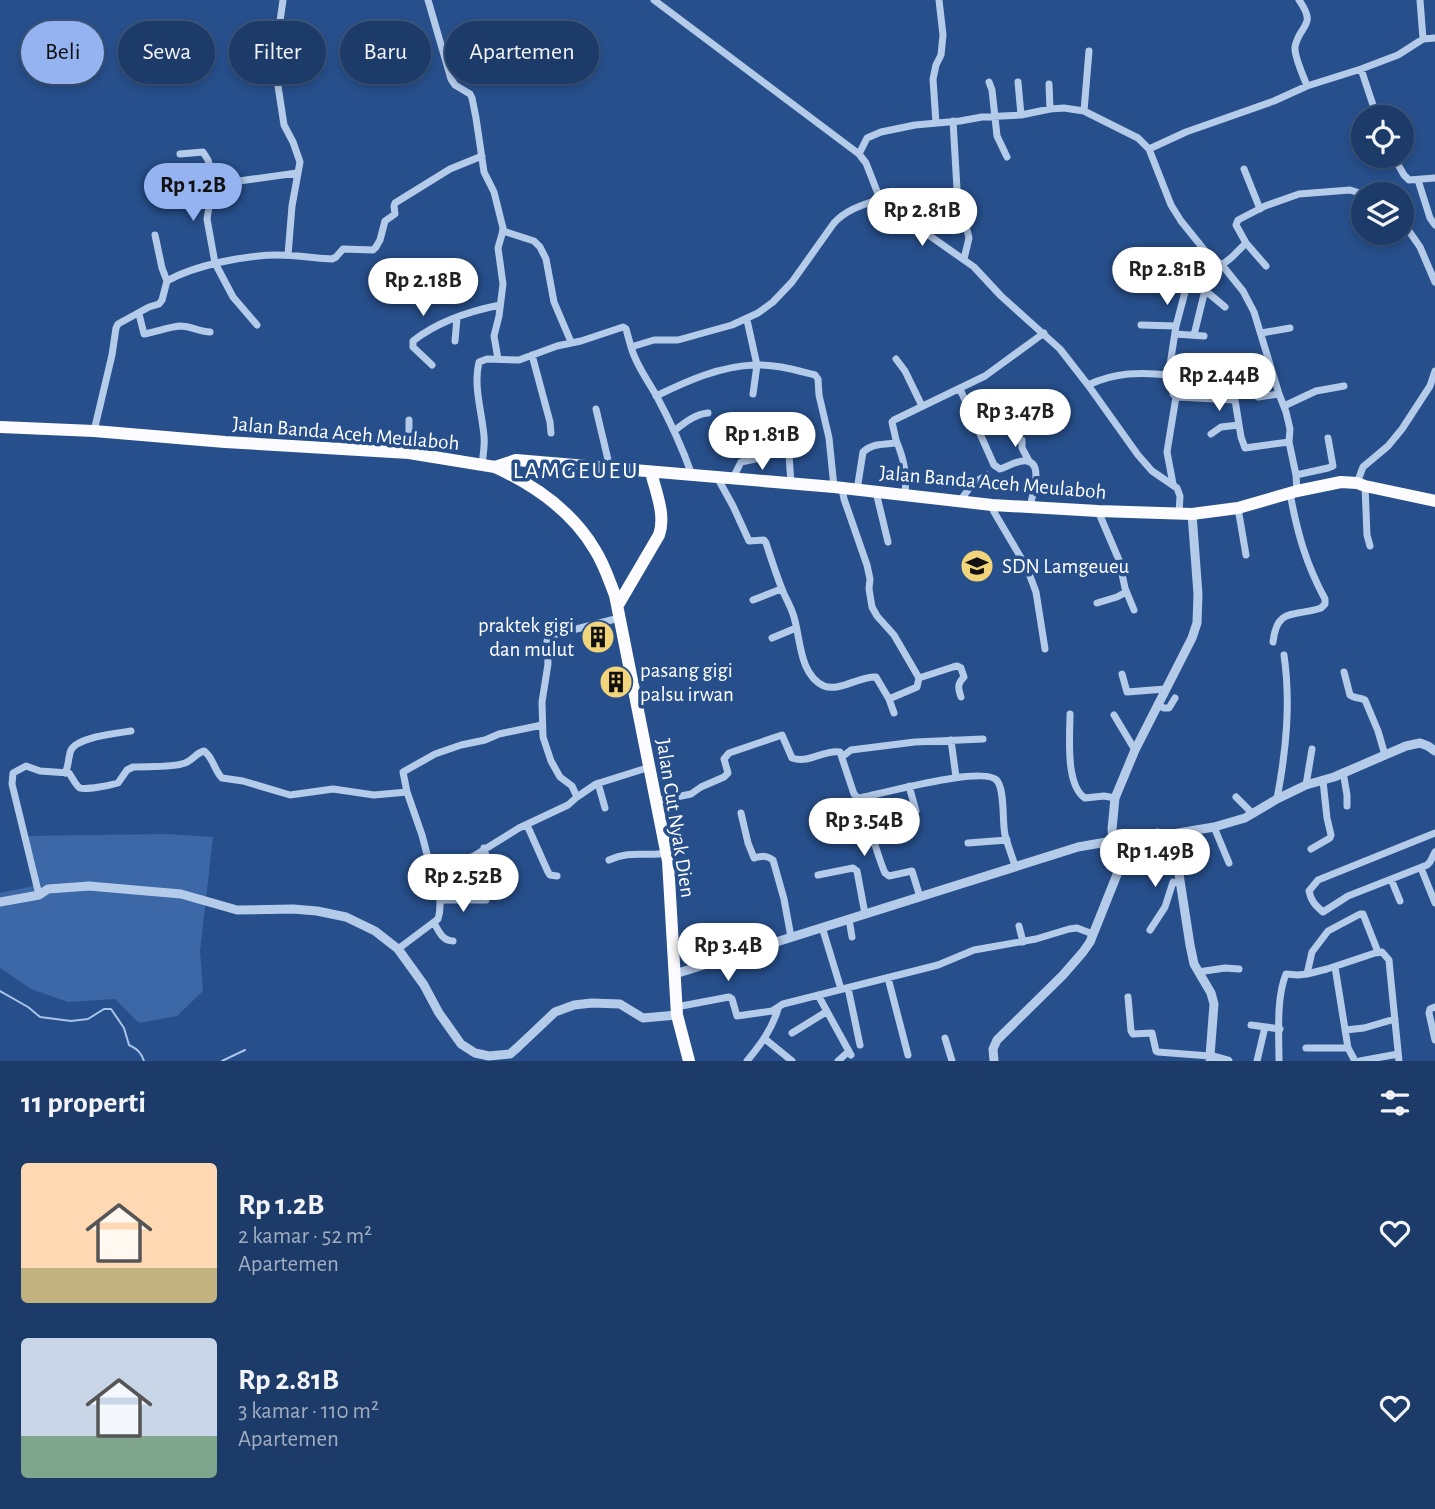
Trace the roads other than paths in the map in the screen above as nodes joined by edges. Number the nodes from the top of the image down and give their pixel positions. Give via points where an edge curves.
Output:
1 (283, 0) edge
2 (428, 0) edge
3 (654, 0) edge
4 (939, 0) edge
5 (1299, 0) edge
6 (1420, 0) edge
7 (1435, 38) edge
8 (1423, 39) junction
9 (1088, 51) dead end
10 (1361, 69) junction
11 (989, 82) dead end
12 (1018, 82) dead end
13 (1049, 83) dead end
14 (1307, 86) junction
15 (1373, 105) edge
16 (1050, 109) junction
17 (1084, 111) junction
18 (1021, 115) junction
19 (994, 116) junction
20 (953, 121) junction
21 (936, 123) junction
22 (1149, 149) junction
23 (180, 154) dead end
24 (859, 154) junction
25 (482, 156) junction
26 (1007, 157) dead end
27 (1400, 168) edge
28 (1244, 169) dead end
29 (297, 173) junction
30 (1435, 178) edge
31 (1418, 180) junction
32 (216, 189) junction
33 (1351, 190) edge
34 (880, 199) junction
35 (1260, 209) junction
36 (1435, 225) edge
37 (503, 231) junction
38 (155, 235) dead end
39 (1414, 238) edge
40 (1246, 243) junction
41 (1206, 252) junction
42 (288, 255) junction
43 (964, 259) junction
44 (215, 263) junction
45 (1222, 265) junction
46 (1266, 266) dead end
47 (1189, 277) junction
48 (167, 281) junction
49 (1435, 282) edge
50 (1205, 290) junction
51 (500, 305) junction
52 (1225, 307) dead end
53 (139, 314) junction
54 (457, 318) junction
55 (747, 320) junction
56 (257, 325) dead end
57 (1142, 325) dead end
58 (1290, 328) dead end
59 (1176, 330) junction
60 (210, 332) dead end
61 (1044, 333) junction
62 (1261, 333) junction
63 (1194, 335) junction
64 (1204, 336) dead end
65 (455, 341) dead end
66 (572, 342) junction
67 (631, 347) junction
68 (533, 355) junction
69 (498, 359) junction
70 (896, 359) dead end
71 (1200, 363) dead end
72 (432, 365) dead end
73 (757, 365) junction
74 (1170, 365) junction
75 (1435, 371) edge
76 (1170, 375) junction
77 (1088, 385) junction
78 (1344, 386) dead end
79 (960, 389) junction
80 (753, 394) dead end
81 (1279, 394) junction
82 (656, 396) junction
83 (1175, 397) junction
84 (1258, 397) dead end
85 (1283, 406) junction
86 (922, 407) junction
87 (596, 409) dead end
88 (708, 412) dead end
89 (409, 420) dead end
90 (1239, 425) junction
91 (0, 427) edge
92 (674, 430) junction
93 (94, 431) junction
94 (551, 433) dead end
95 (1211, 434) dead end
96 (1328, 438) dead end
97 (788, 440) dead end
98 (896, 440) junction
99 (1022, 440) dead end
100 (1289, 442) junction
101 (773, 443) dead end
102 (409, 453) junction
103 (1028, 461) junction
104 (489, 466) junction
105 (610, 468) junction
106 (651, 472) junction
107 (987, 475) dead end
108 (1296, 475) junction
109 (692, 476) junction
110 (717, 477) junction
111 (733, 478) junction
112 (791, 484) junction
113 (1173, 484) junction
114 (1361, 485) junction
115 (838, 487) junction
116 (857, 489) junction
117 (876, 491) junction
118 (1294, 492) junction
119 (905, 494) junction
120 (960, 501) junction
121 (1435, 501) edge
122 (992, 505) junction
123 (1030, 506) junction
124 (1238, 508) junction
125 (1098, 511) junction
126 (1186, 514) junction
127 (888, 542) dead end
128 (1370, 546) dead end
129 (1246, 555) dead end
130 (782, 589) junction
131 (1126, 592) junction
132 (753, 600) dead end
133 (1097, 603) dead end
134 (1133, 610) dead end
135 (619, 612) junction
136 (796, 628) junction
137 (772, 638) dead end
138 (1273, 642) dead end
139 (1045, 649) dead end
140 (1284, 655) dead end
141 (1344, 672) dead end
142 (1122, 674) dead end
143 (919, 678) junction
144 (1165, 689) junction
145 (961, 697) dead end
146 (1175, 698) dead end
147 (889, 699) junction
148 (1159, 706) junction
149 (894, 713) dead end
150 (1070, 714) dead end
151 (1115, 715) dead end
152 (542, 725) junction
153 (131, 731) dead end
154 (983, 739) dead end
155 (951, 740) junction
156 (1312, 749) dead end
157 (1135, 750) junction
158 (1435, 751) edge
159 (1385, 755) junction
160 (843, 756) junction
161 (650, 767) junction
162 (1343, 772) junction
163 (65, 773) junction
164 (956, 777) junction
165 (1323, 781) junction
166 (598, 783) junction
167 (1306, 785) junction
168 (909, 786) junction
169 (407, 792) junction
170 (577, 797) junction
171 (1236, 797) dead end
172 (858, 798) junction
173 (1115, 798) junction
174 (1278, 799) junction
175 (657, 801) junction
176 (1347, 806) dead end
177 (605, 808) dead end
178 (916, 811) dead end
179 (741, 813) dead end
180 (1253, 814) junction
181 (527, 825) junction
182 (1214, 827) junction
183 (1435, 832) edge
184 (1170, 838) junction
185 (1007, 840) junction
186 (1117, 840) junction
187 (968, 843) dead end
188 (484, 848) junction
189 (1202, 848) dead end
190 (1311, 849) dead end
191 (1435, 852) edge
192 (667, 853) junction
193 (609, 860) dead end
194 (1229, 863) dead end
195 (1015, 866) junction
196 (1421, 867) junction
197 (438, 872) junction
198 (818, 875) dead end
199 (486, 876) dead end
200 (557, 876) dead end
201 (1391, 879) junction
202 (1180, 883) junction
203 (39, 895) junction
204 (920, 897) junction
205 (441, 900) junction
206 (486, 900) dead end
207 (1400, 901) dead end
208 (0, 902) edge
209 (1435, 903) edge
210 (865, 914) junction
211 (849, 919) junction
212 (434, 923) junction
213 (1019, 926) dead end
214 (822, 928) junction
215 (1150, 930) dead end
216 (1093, 934) junction
217 (791, 937) junction
218 (852, 937) dead end
219 (453, 941) dead end
220 (1023, 942) junction
221 (398, 949) junction
222 (1378, 952) junction
223 (1335, 967) junction
224 (1239, 969) dead end
225 (1198, 972) junction
226 (675, 974) junction
227 (1307, 974) junction
228 (888, 978) junction
229 (845, 988) junction
230 (818, 995) junction
231 (1128, 997) dead end
232 (1435, 1006) edge
233 (778, 1009) junction
234 (677, 1011) junction
235 (826, 1012) junction
236 (1395, 1019) junction
237 (1251, 1025) dead end
238 (1265, 1027) junction
239 (1280, 1029) junction
240 (1345, 1030) junction
241 (1434, 1031) edge
242 (792, 1032) dead end
243 (945, 1038) dead end
244 (765, 1039) junction
245 (1435, 1040) edge
246 (860, 1045) dead end
247 (1306, 1048) dead end
248 (1348, 1048) junction
249 (908, 1055) dead end
250 (1399, 1057) edge
251 (1210, 1058) edge
252 (689, 1061) edge
253 (747, 1061) edge
254 (792, 1061) edge
255 (838, 1061) edge
256 (952, 1061) edge
257 (994, 1061) edge
258 (1228, 1061) edge
259 (1256, 1061) edge
260 (1279, 1061) edge
261 (1355, 1061) edge
262 (1360, 1061) edge

1 - 29 street via 279,28 286,48 276,73 284,125 299,159
2 - 25 street via 451,79 472,98
3 - 24 street
4 - 21 street via 941,55 933,79
5 - 14 street via 1308,20 1296,52
6 - 8 street
7 - 8 street
8 - 10 street via 1398,55
9 - 17 street
10 - 14 street
10 - 15 street
11 - 19 street
12 - 18 street
13 - 16 street
14 - 22 street
16 - 17 street
16 - 18 street
17 - 22 street via 1138,138
18 - 19 street
19 - 20 street
19 - 26 street
20 - 21 street
20 - 43 street via 957,188 969,238
21 - 24 street via 870,135
22 - 41 street via 1171,205
23 - 32 street via 204,154
24 - 34 street
25 - 37 street
25 - 42 street via 450,169 395,203 395,214 385,221 375,249 343,249 332,259
27 - 31 street via 1406,178
28 - 35 street
29 - 32 street
29 - 42 street
30 - 31 street
31 - 36 street
32 - 44 street via 207,219
33 - 35 street via 1289,196
34 - 43 street
34 - 55 street via 841,215 792,282
35 - 40 street via 1236,222
37 - 51 street via 498,248 503,281
37 - 66 street via 540,247 554,302
38 - 48 street
39 - 49 street
40 - 45 street
40 - 46 street
41 - 45 street
41 - 47 street
42 - 44 street
43 - 61 street
44 - 48 street
44 - 56 street via 233,297
45 - 62 street via 1243,291
47 - 50 street
47 - 59 street
48 - 53 street via 161,303
50 - 52 street
50 - 63 street
51 - 54 street
51 - 69 street via 494,336
53 - 60 street via 145,334 180,326
53 - 93 street via 116,327
54 - 65 street
54 - 72 street via 413,341
55 - 67 street via 677,340
55 - 73 street
57 - 59 street
58 - 62 street
59 - 63 street
59 - 74 street
61 - 77 street
61 - 79 street
62 - 81 street
63 - 64 street
66 - 67 street via 623,327
66 - 68 street
67 - 82 street
68 - 69 street
68 - 94 street
69 - 104 street via 482,360 478,365
70 - 86 street
71 - 74 street
73 - 80 street
73 - 82 street via 693,379
73 - 115 street via 817,376
74 - 76 street
75 - 114 street via 1402,429 1363,467
76 - 77 street via 1129,373
76 - 83 street
77 - 113 street via 1138,455
78 - 85 street via 1316,391
79 - 86 street
79 - 103 street via 994,465 1000,469
81 - 84 street
81 - 85 street
82 - 92 street
83 - 90 street via 1235,400
83 - 113 street via 1167,452
85 - 100 street
86 - 98 street via 893,421
87 - 105 street
88 - 92 street
89 - 102 street
90 - 95 street via 1221,427
90 - 100 street via 1245,447
91 - 93 highway, Jalan Banda Aceh Meulaboh
92 - 109 street
93 - 102 highway, Jalan Banda Aceh Meulaboh
96 - 108 street via 1333,466
97 - 112 street
98 - 116 street via 863,452
98 - 119 street via 904,458
99 - 103 street
100 - 108 street
101 - 111 street via 765,446 760,458 741,463
102 - 104 highway, Jalan Banda Aceh Meulaboh
103 - 123 street via 1037,475
104 - 105 highway, Jalan Banda Aceh Meulaboh via 516,460
104 - 135 highway, Jalan Cut Nyak Dien via 522,479 582,531 603,565
105 - 106 highway, Jalan Banda Aceh Meulaboh
106 - 109 highway, Jalan Banda Aceh Meulaboh
106 - 135 highway via 663,520 661,529
107 - 120 street via 973,483
108 - 118 street
109 - 110 highway, Jalan Banda Aceh Meulaboh
110 - 111 highway, Jalan Banda Aceh Meulaboh
110 - 130 street via 749,541 766,543
111 - 112 highway, Jalan Banda Aceh Meulaboh
112 - 115 highway, Jalan Banda Aceh Meulaboh
113 - 126 street
114 - 118 highway, Jalan Banda Aceh Meulaboh via 1341,482
114 - 121 highway, Jalan Banda Aceh Meulaboh
114 - 128 street
115 - 116 highway, Jalan Banda Aceh Meulaboh
115 - 143 street via 867,565 872,607
116 - 117 highway, Jalan Banda Aceh Meulaboh
117 - 119 highway, Jalan Banda Aceh Meulaboh
117 - 127 street
118 - 124 highway, Jalan Banda Aceh Meulaboh
118 - 138 street via 1296,527 1325,604 1280,620
119 - 120 highway, Jalan Banda Aceh Meulaboh
120 - 122 highway, Jalan Banda Aceh Meulaboh
122 - 123 highway, Jalan Banda Aceh Meulaboh
122 - 139 street via 1036,592
123 - 125 highway, Jalan Banda Aceh Meulaboh
124 - 126 highway, Jalan Banda Aceh Meulaboh
124 - 129 street
125 - 126 highway, Jalan Banda Aceh Meulaboh
125 - 131 street via 1119,560
126 - 144 street via 1198,594 1197,623
130 - 132 street
130 - 136 street
131 - 133 street
131 - 134 street
135 - 152 street via 549,636
135 - 161 highway, Jalan Cut Nyak Dien
136 - 137 street
136 - 147 street via 813,677 825,686 876,677
140 - 174 street via 1288,726
141 - 159 street via 1350,695 1364,700
142 - 144 street via 1127,692
143 - 145 street via 957,666 964,677 958,682
143 - 147 street via 917,687
144 - 148 street
146 - 148 street via 1171,706
147 - 149 street
148 - 157 street
150 - 173 street via 1070,761 1080,796
151 - 157 street
152 - 169 street via 435,754 403,772
152 - 170 street via 551,761
153 - 163 street via 95,736 75,746
154 - 155 street
155 - 160 street via 851,750
155 - 164 street
156 - 167 street
157 - 173 street
158 - 159 street via 1420,743
159 - 162 street
160 - 172 street
160 - 175 street via 836,750 798,760 778,736 725,756 728,773 724,777 691,793
161 - 166 street
161 - 175 highway, Jalan Cut Nyak Dien
162 - 165 street
162 - 176 street
163 - 169 street via 81,788 114,785 133,766 181,764 204,751 222,778 278,793 296,796 333,789 374,795
163 - 203 street via 26,766 13,773
164 - 168 street
164 - 185 street via 987,775 996,779
165 - 167 street
165 - 190 street via 1331,835
166 - 170 street
166 - 177 street
167 - 174 street
168 - 172 street
168 - 178 street
169 - 197 street via 428,858
170 - 181 street
171 - 180 street
172 - 204 street via 858,816 872,836 885,873 912,870
173 - 186 street via 1112,813
174 - 180 street
175 - 192 highway, Jalan Cut Nyak Dien
179 - 217 street via 754,858 773,860
180 - 182 street
181 - 188 street
181 - 200 street via 548,872
182 - 184 street
182 - 194 street
183 - 201 street via 1318,880 1309,891 1312,903 1322,912 1342,898
184 - 186 street via 1157,833
184 - 189 street via 1183,847
184 - 202 street
185 - 187 street
185 - 195 street
186 - 195 street
186 - 216 street via 1120,867
188 - 197 street via 474,856 439,864
188 - 199 street
191 - 196 street
192 - 193 street via 627,854
192 - 226 highway, Jalan Cut Nyak Dien
195 - 204 street
196 - 201 street
196 - 209 street
197 - 205 street
198 - 210 street via 857,871
201 - 207 street
202 - 215 street via 1172,882 1165,907
202 - 225 street
203 - 208 street
203 - 221 street via 48,889 89,886 181,894 237,910 317,911 356,921
204 - 210 street
205 - 206 street
205 - 212 street
210 - 211 street
211 - 214 street
211 - 218 street
212 - 219 street via 445,939
212 - 221 street
213 - 220 street
214 - 217 street
214 - 229 street
216 - 220 street via 1069,929
216 - 257 street via 1063,975 997,1040
217 - 226 street
220 - 228 street via 974,950
221 - 234 street via 452,1032 475,1053 510,1054 555,1012 573,1005 621,1004 643,1018
222 - 223 street
222 - 227 street via 1360,914 1328,931 1312,952
222 - 236 street via 1389,960
223 - 227 street
223 - 240 street
224 - 225 street
225 - 251 street via 1213,1004
226 - 234 highway, Jalan Cut Nyak Dien
227 - 239 street via 1286,974
228 - 229 street
228 - 249 street
229 - 230 street
229 - 246 street
230 - 233 street
230 - 235 street
231 - 251 street via 1133,1034 1152,1033 1156,1051
232 - 241 street via 1429,1013
233 - 234 street via 737,1016 729,997
233 - 244 street
234 - 252 highway, Jalan Cut Nyak Dien
235 - 242 street
235 - 255 street via 850,1053
236 - 240 street
236 - 250 street
237 - 238 street
238 - 239 street
238 - 259 street
239 - 260 street
240 - 248 street
241 - 245 street
243 - 256 street
244 - 253 street
244 - 254 street
247 - 248 street
248 - 261 street
250 - 262 street
251 - 258 street

